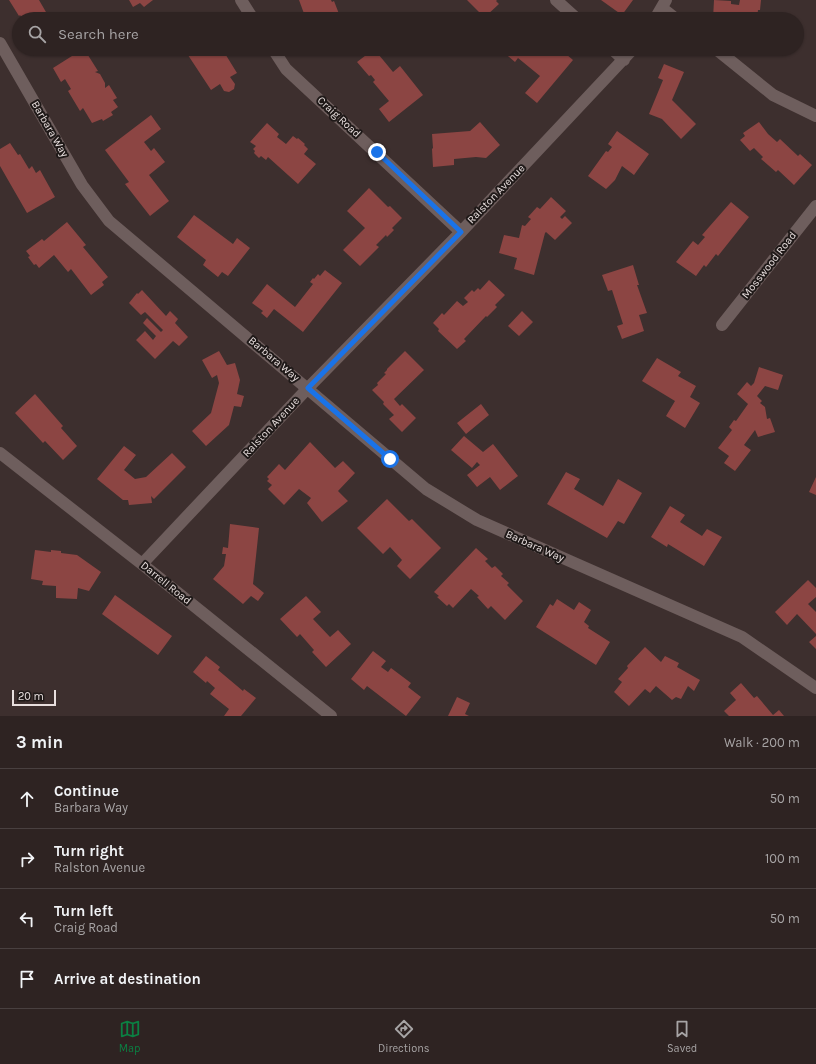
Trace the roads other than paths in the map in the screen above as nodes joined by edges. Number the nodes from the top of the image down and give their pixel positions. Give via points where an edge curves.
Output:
1 (241, 0) edge
2 (556, 0) edge
3 (664, 4) edge
4 (249, 12) edge
5 (570, 12) edge
6 (670, 12) edge
7 (0, 43) edge
8 (278, 56) edge
9 (620, 56) edge
10 (627, 56) edge
11 (725, 56) edge
12 (624, 60) junction
13 (816, 116) edge
14 (816, 206) edge
15 (461, 232) junction
16 (722, 325) dead end
17 (308, 388) junction
18 (0, 453) edge
19 (142, 564) junction
20 (816, 688) edge
21 (331, 716) edge

1 - 4 street
2 - 5 street
3 - 6 street
7 - 17 street, Barbara Way via 82,185 109,220
8 - 15 street, Craig Road via 286,69
9 - 12 street
10 - 12 street, Ralston Avenue
11 - 13 street via 773,95
12 - 15 street, Ralston Avenue
14 - 16 street, Mosswood Road
15 - 17 street, Ralston Avenue
17 - 19 street, Ralston Avenue
17 - 20 street, Barbara Way via 426,489 477,520 742,637
18 - 19 street, Darrell Road
19 - 21 street, Darrell Road

